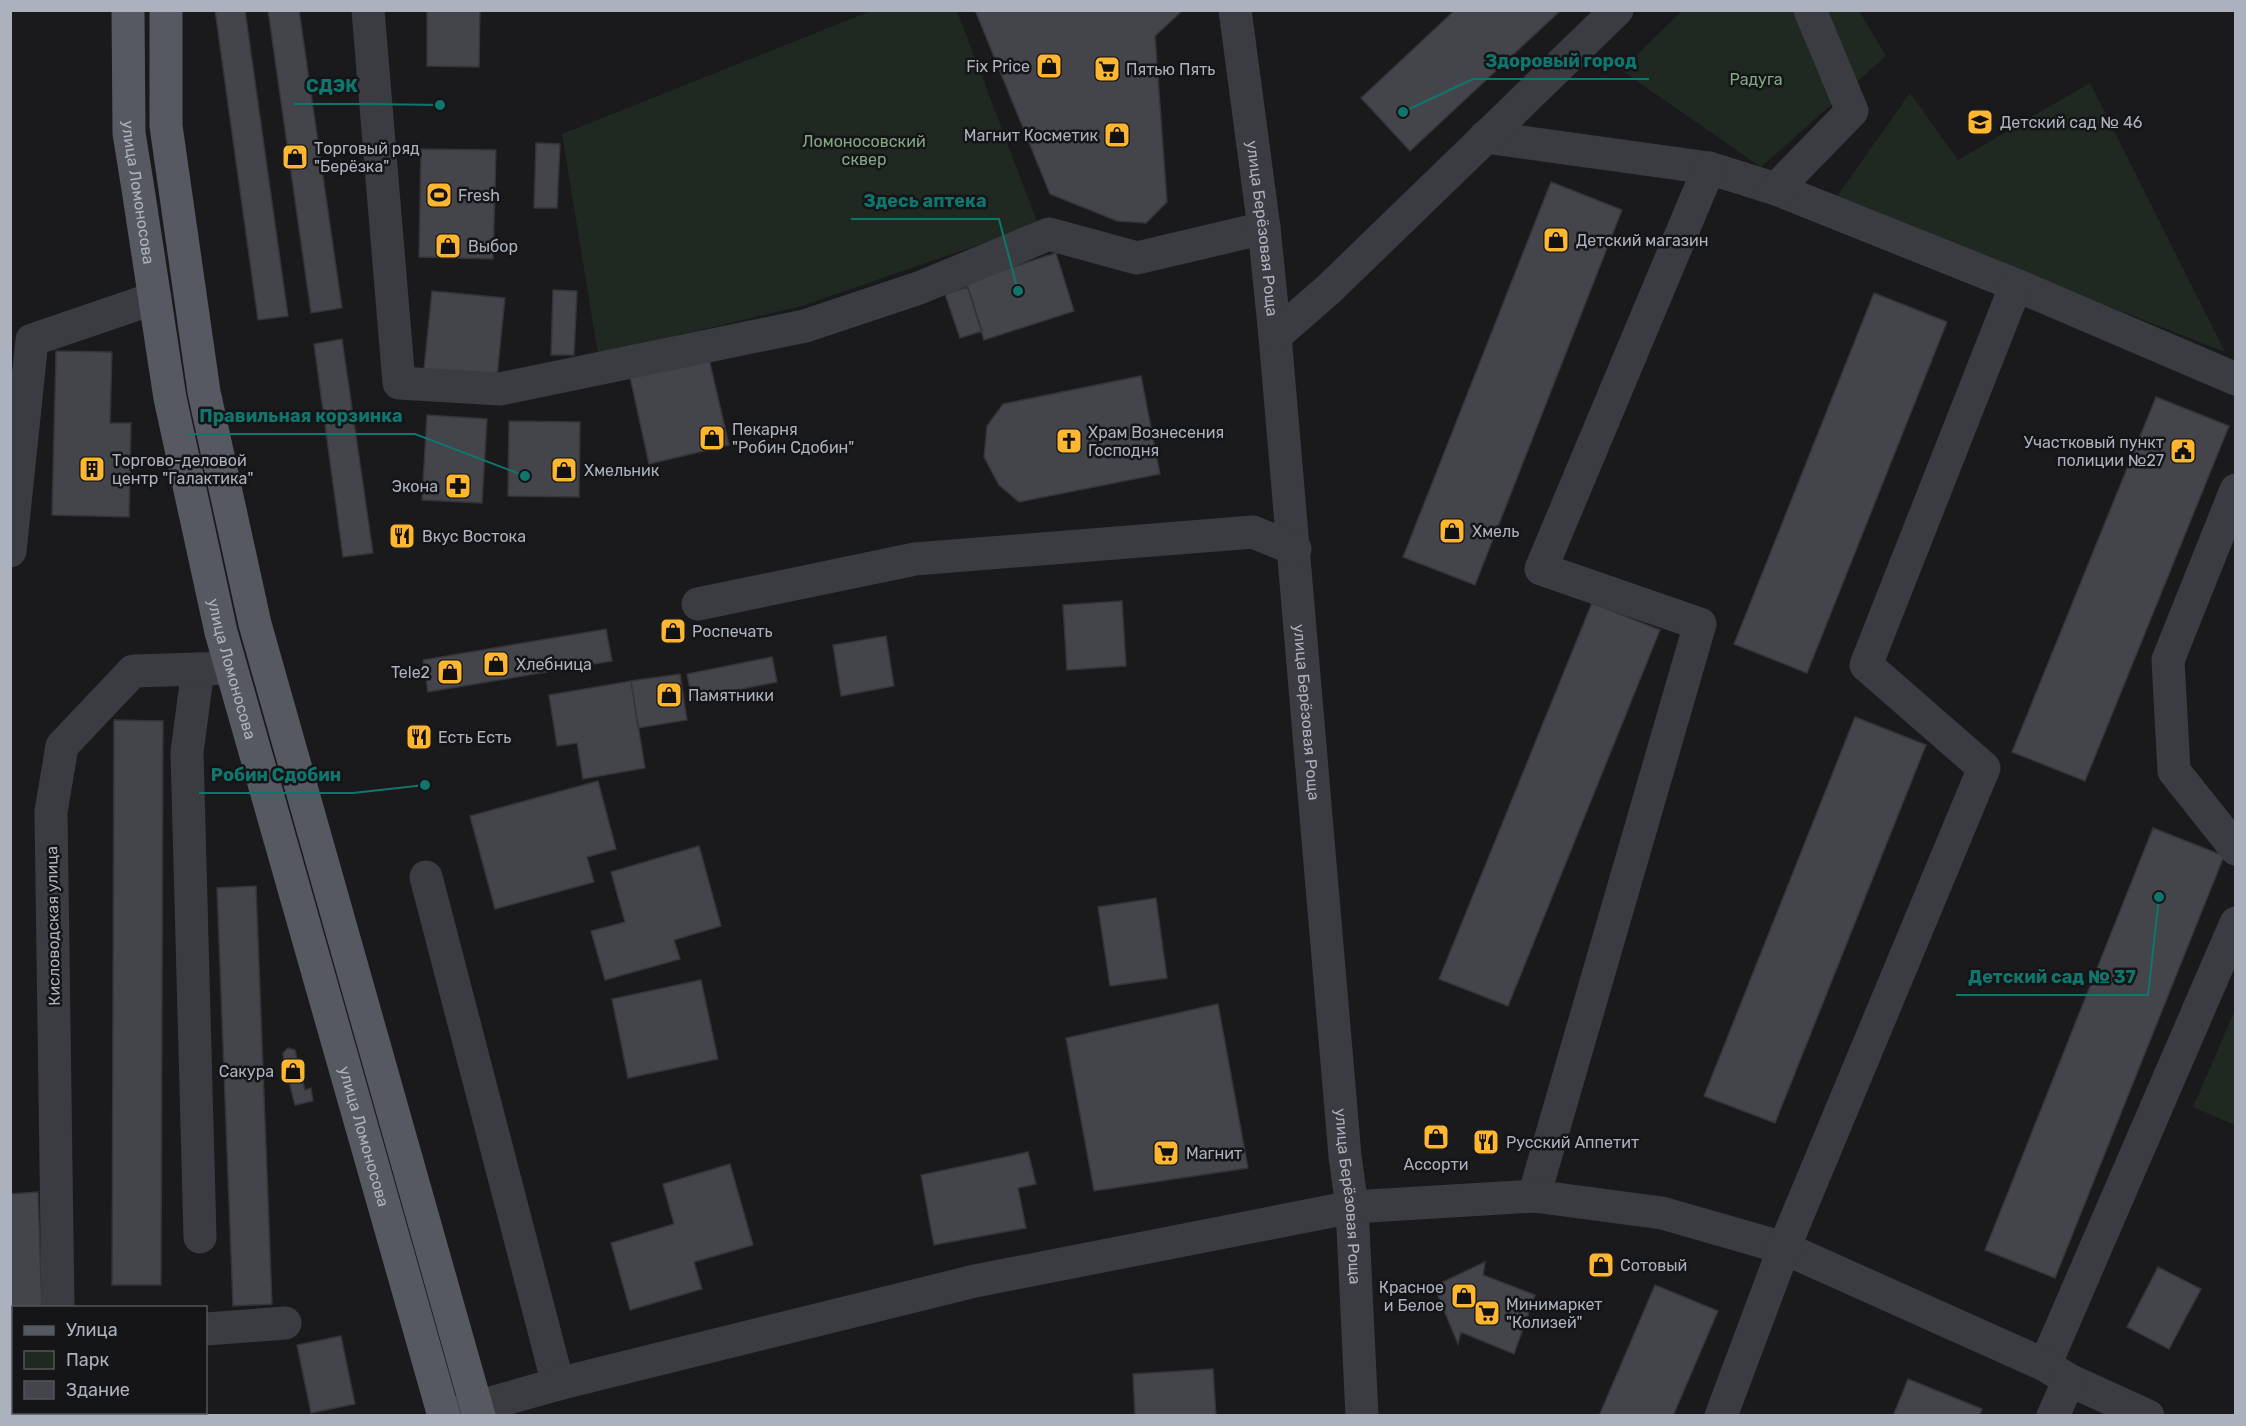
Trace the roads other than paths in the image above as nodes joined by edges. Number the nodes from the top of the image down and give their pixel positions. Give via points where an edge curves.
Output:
1 (128, 10) edge
2 (165, 10) edge
3 (368, 10) edge
4 (1235, 10) edge
5 (1617, 10) edge
6 (1810, 10) edge
7 (1485, 137) junction
8 (1709, 168) junction
9 (1776, 189) junction
10 (1264, 228) junction
11 (2016, 285) junction
12 (155, 298) junction
13 (1275, 336) junction
14 (2235, 379) edge
15 (2235, 490) edge
16 (1295, 549) junction
17 (10, 551) edge
18 (698, 604) dead end
19 (231, 668) junction
20 (198, 669) junction
21 (2235, 849) edge
22 (426, 877) dead end
23 (2235, 924) edge
24 (1534, 1196) junction
25 (1352, 1207) junction
26 (200, 1237) dead end
27 (1785, 1248) junction
28 (58, 1306) edge
29 (285, 1323) dead end
30 (207, 1329) edge
31 (2057, 1373) junction
32 (558, 1384) junction
33 (462, 1414) edge
34 (1362, 1416) edge
35 (1721, 1416) edge
36 (2053, 1416) edge
37 (2148, 1416) edge

1 - 12 main road, улица Ломоносова via 129,133
2 - 33 main road, улица Ломоносова via 166,126 204,392 255,624
3 - 10 street via 399,383 500,389 805,326 919,288 1049,234 1137,258
4 - 10 street, улица Берёзовая Роща
5 - 7 street
6 - 9 street via 1852,111
7 - 8 street
7 - 13 street via 1329,289
8 - 9 street
8 - 24 street via 1541,569 1700,624
9 - 11 street
10 - 13 street, улица Берёзовая Роща
11 - 14 street
11 - 27 street via 1866,665 1984,768
12 - 17 street via 32,340
12 - 19 main road, улица Ломоносова via 170,398
13 - 16 street, улица Берёзовая Роща
15 - 21 street via 2168,660 2174,771
16 - 18 street via 1253,532 915,559
16 - 25 street, улица Берёзовая Роща
19 - 20 street, Кисловодская улица
19 - 33 main road, улица Ломоносова
20 - 26 street via 187,752
20 - 28 street, Кисловодская улица via 133,671 62,747 51,812
22 - 32 street
23 - 31 street
24 - 25 street
24 - 27 street via 1662,1213
25 - 32 street via 975,1281
25 - 34 street, улица Берёзовая Роща
27 - 31 street
27 - 35 street
29 - 30 street
31 - 36 street
31 - 37 street
32 - 33 street

